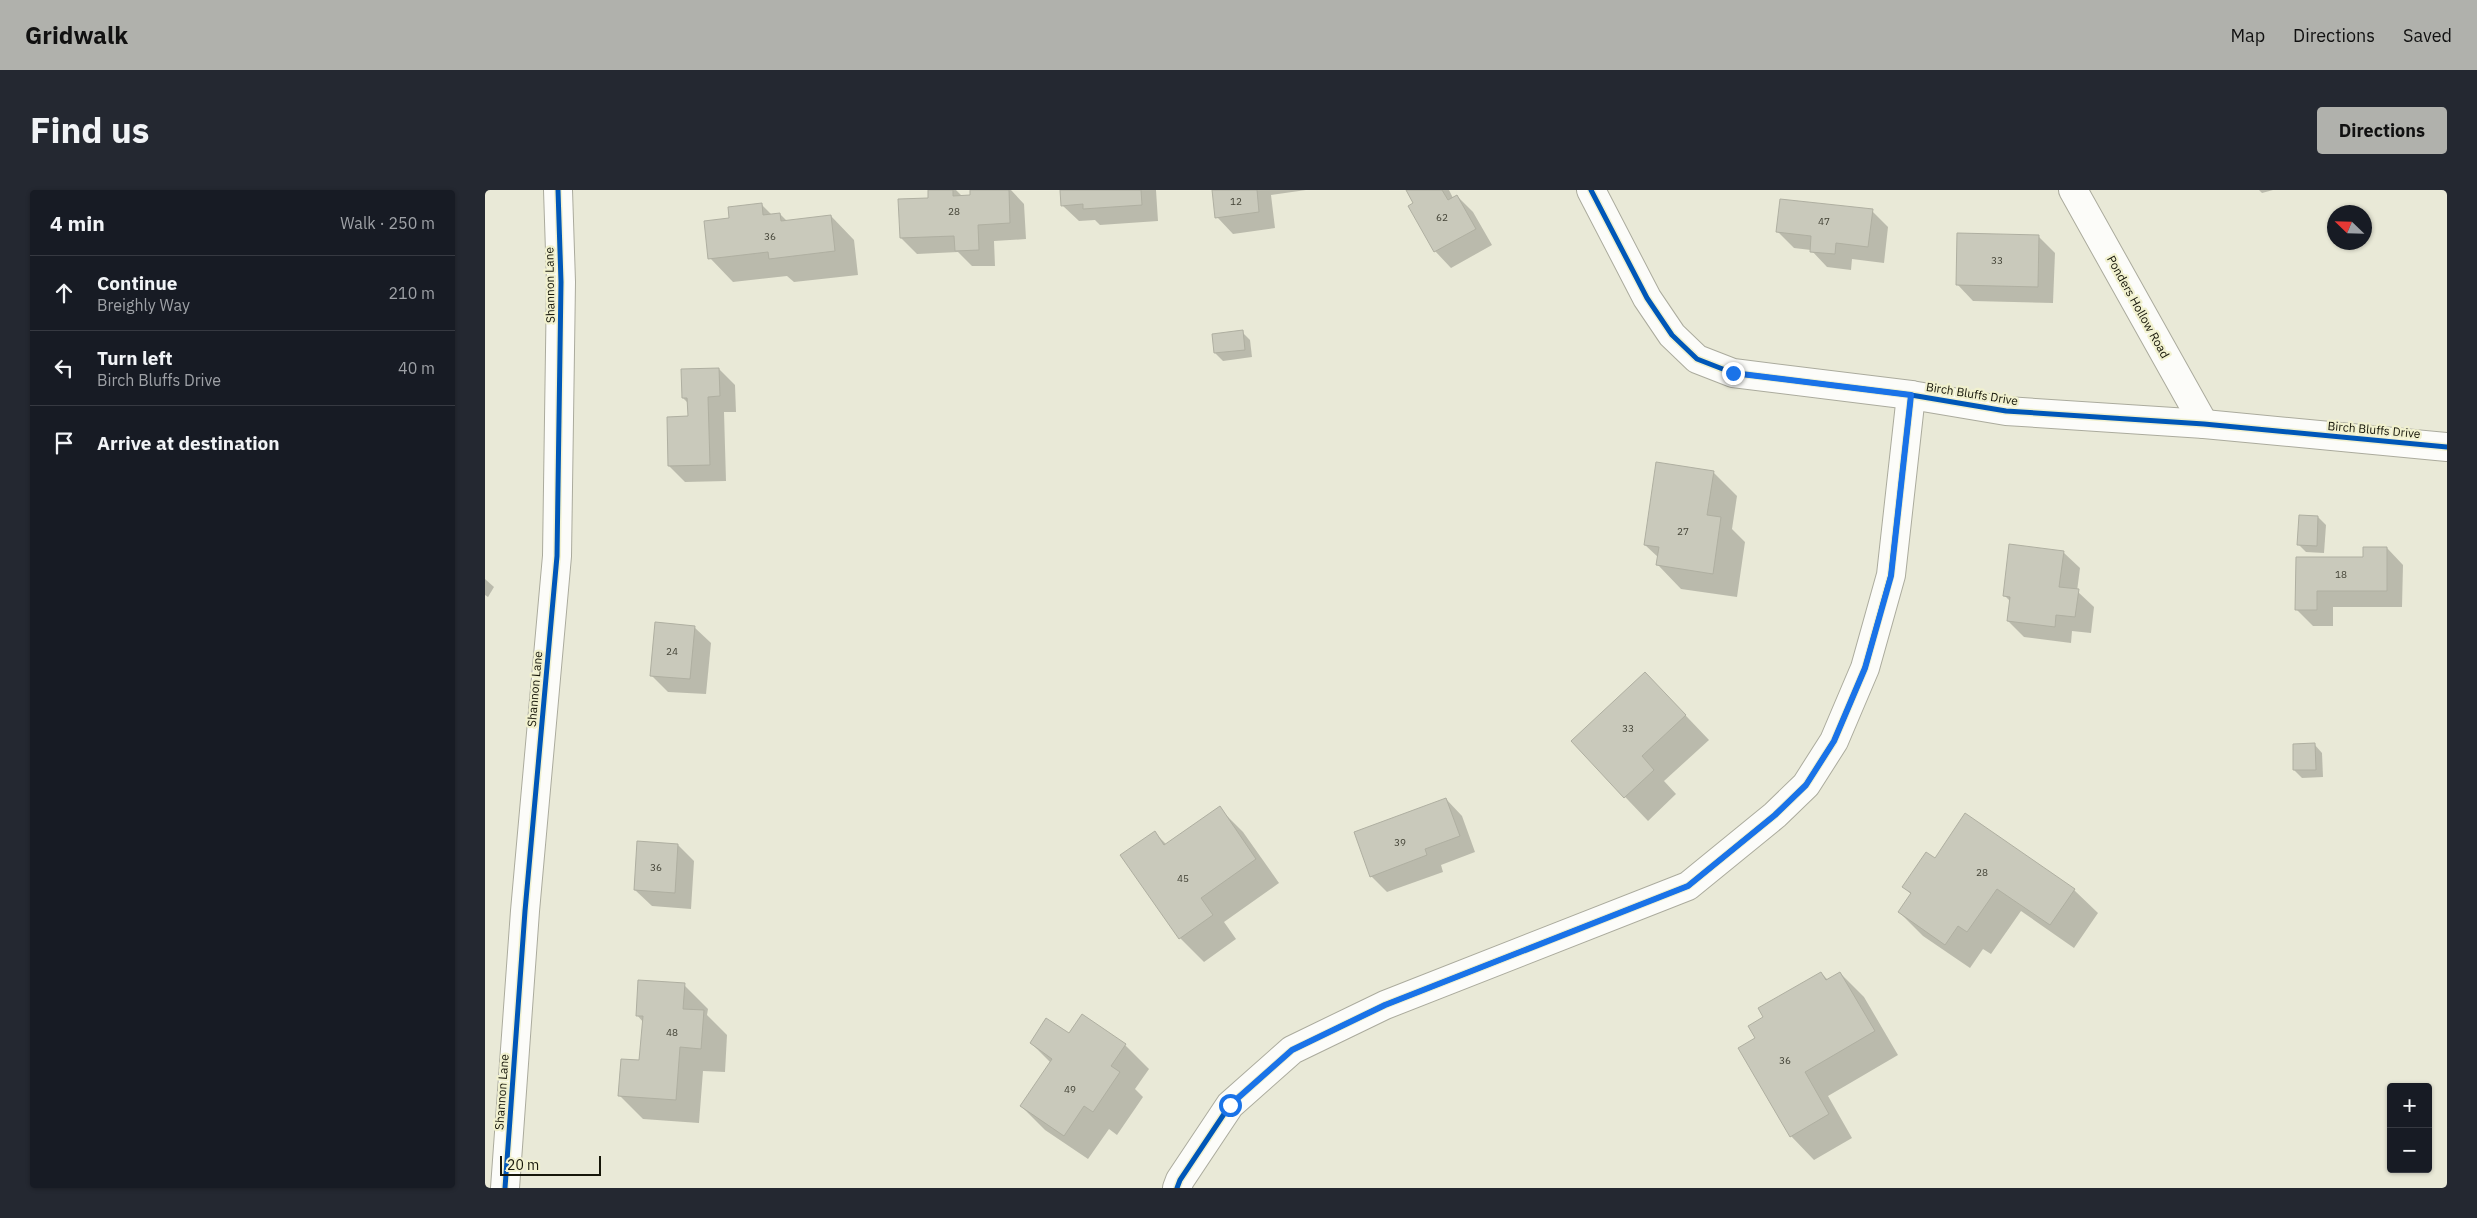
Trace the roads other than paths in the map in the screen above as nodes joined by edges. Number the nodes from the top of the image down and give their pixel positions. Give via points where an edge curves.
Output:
1 (558, 190) edge
2 (1591, 190) edge
3 (2073, 190) edge
4 (1911, 395) junction
5 (2204, 424) junction
6 (2447, 447) edge
7 (505, 1188) edge
8 (1177, 1188) edge

1 - 7 street, Shannon Lane via 561,282 557,556 525,911
2 - 4 street, Birch Bluffs Drive via 1647,298 1672,335 1697,359 1733,373
3 - 5 street, Ponders Hollow Road
4 - 5 street, Birch Bluffs Drive via 2006,411
4 - 8 street via 1891,576 1865,668 1834,741 1806,785 1775,815 1688,886 1385,1005 1292,1050 1230,1105
5 - 6 street, Birch Bluffs Drive

